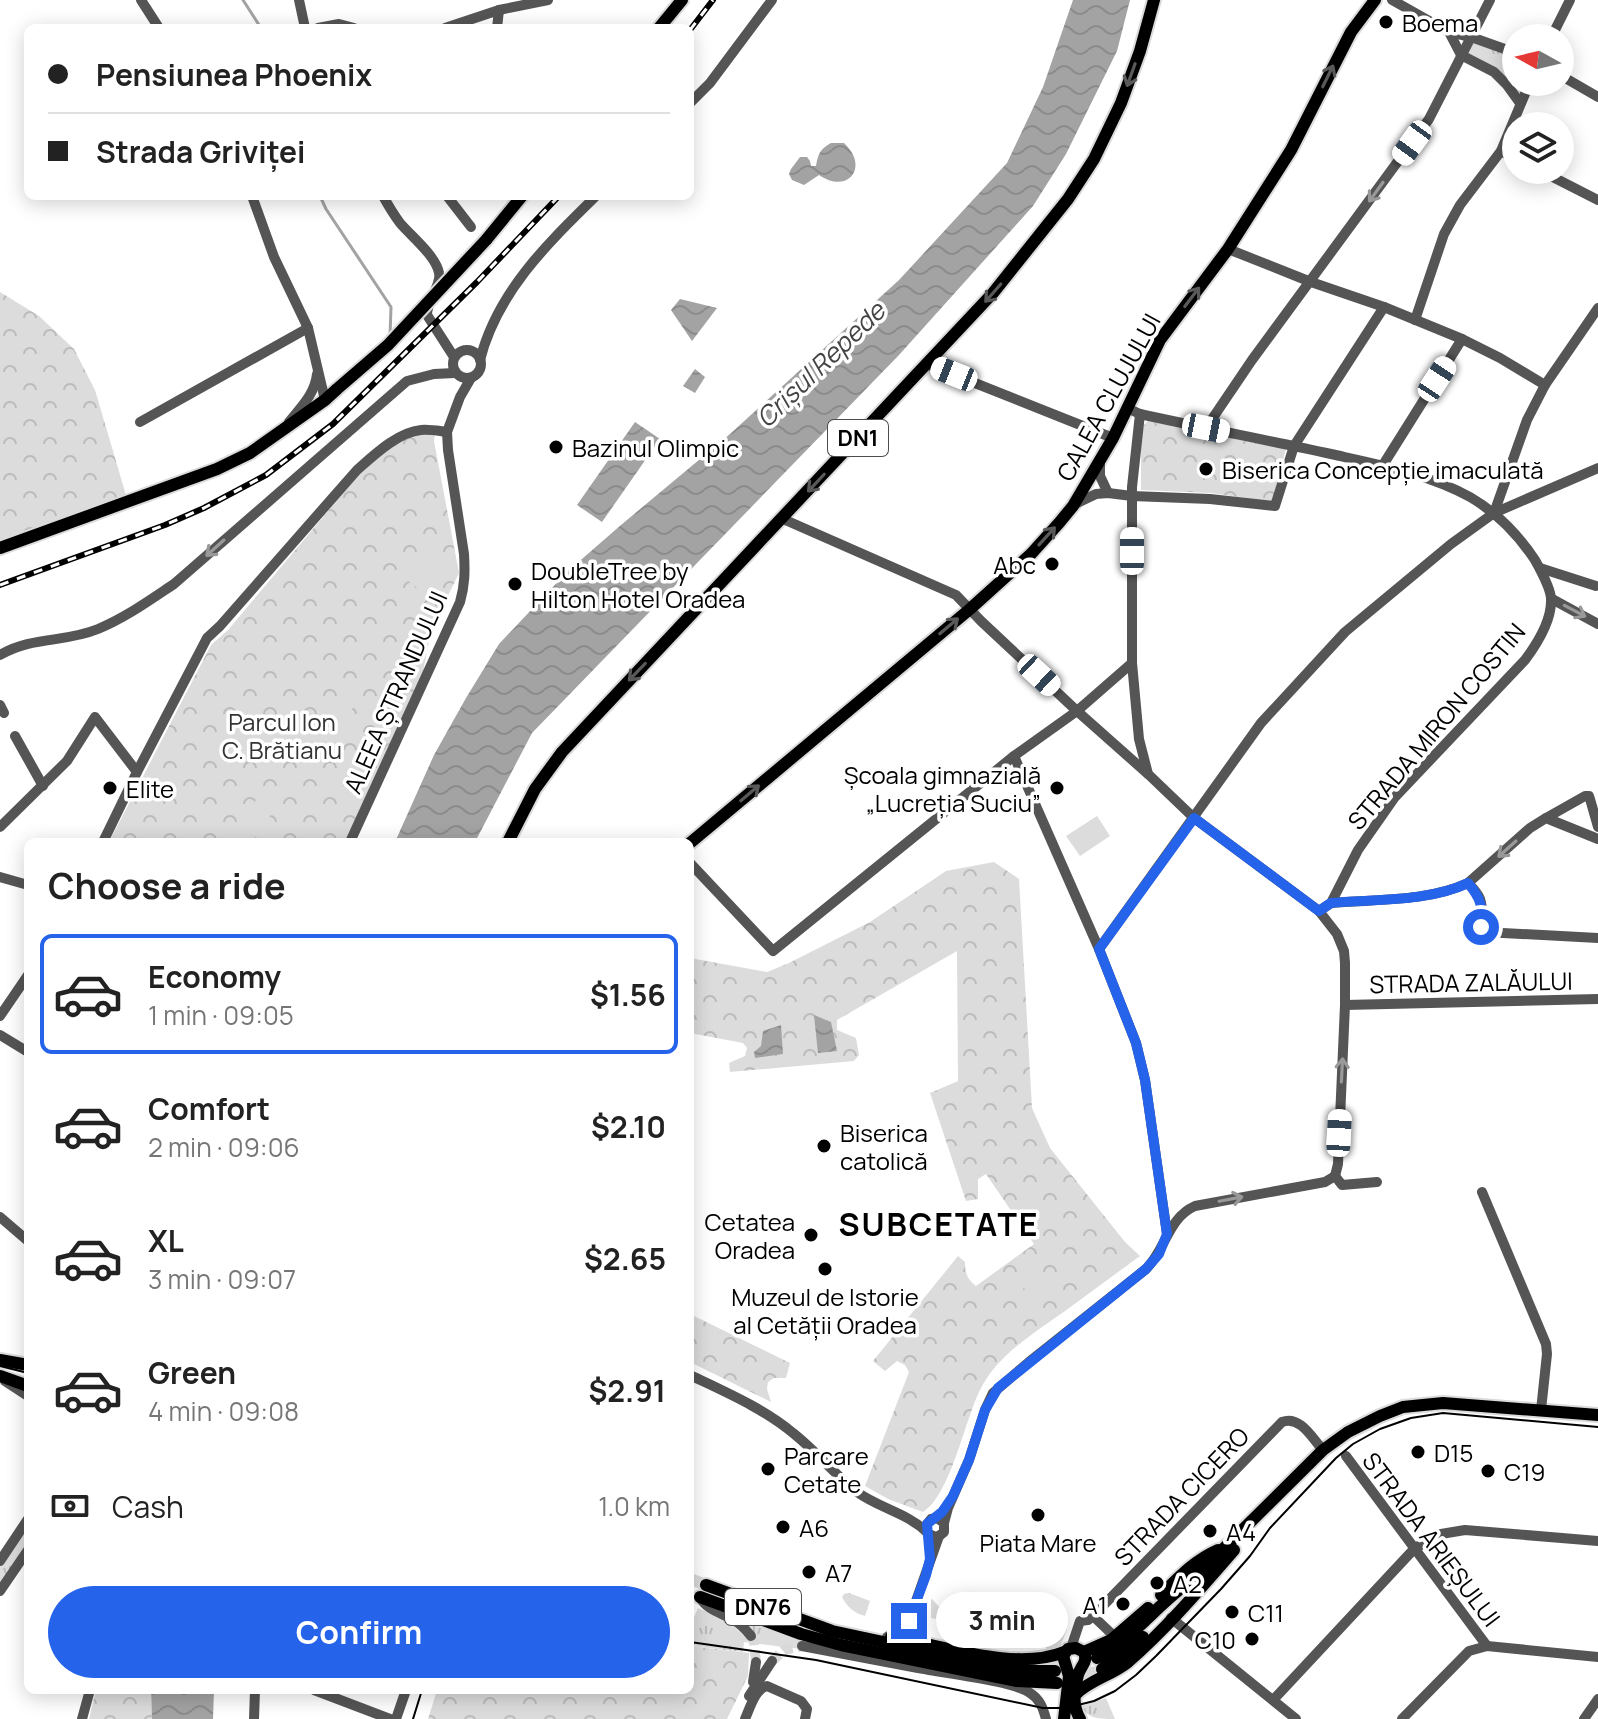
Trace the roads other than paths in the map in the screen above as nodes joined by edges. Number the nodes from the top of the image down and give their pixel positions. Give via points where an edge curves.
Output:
1 (141, 0) edge
2 (299, 0) edge
3 (548, 0) edge
4 (682, 0) edge
5 (772, 0) edge
6 (1154, 0) edge
7 (1375, 0) edge
8 (1392, 0) edge
9 (1490, 0) edge
10 (1570, 0) edge
11 (499, 10) junction
12 (156, 24) edge
13 (304, 24) edge
14 (457, 24) edge
15 (497, 24) edge
16 (662, 24) edge
17 (1558, 24) edge
18 (1449, 32) junction
19 (1471, 37) junction
20 (1502, 48) edge
21 (1461, 55) junction
22 (1574, 83) edge
23 (1523, 96) edge
24 (1598, 97) edge
25 (694, 99) edge
26 (1520, 103) junction
27 (1501, 151) joint
28 (1567, 184) edge
29 (253, 200) edge
30 (386, 200) edge
31 (450, 200) edge
32 (519, 200) edge
33 (592, 200) edge
34 (1598, 200) edge
35 (471, 227) dead end
36 (1228, 249) junction
37 (1311, 282) junction
38 (1384, 307) junction
39 (1598, 308) edge
40 (1415, 320) junction
41 (490, 327) junction
42 (308, 328) junction
43 (1462, 339) junction
44 (480, 360) junction
45 (458, 361) junction
46 (927, 364) junction
47 (318, 368) junction
48 (471, 378) junction
49 (1545, 385) junction
50 (325, 400) junction
51 (1127, 408) junction
52 (453, 413) junction
53 (1140, 414) junction
54 (140, 422) dead end
55 (285, 427) junction
56 (1206, 428) junction
57 (447, 432) junction
58 (1113, 438) junction
59 (1294, 446) junction
60 (1100, 460) junction
61 (1383, 465) junction
62 (1595, 473) edge
63 (1108, 493) junction
64 (1132, 496) junction
65 (1073, 506) junction
66 (1494, 513) junction
67 (783, 519) junction
68 (0, 548) edge
69 (1540, 568) junction
70 (1596, 586) edge
71 (1552, 599) junction
72 (970, 609) junction
73 (1598, 624) edge
74 (0, 655) edge
75 (1132, 663) junction
76 (1077, 711) junction
77 (15, 736) dead end
78 (1014, 756) junction
79 (137, 772) junction
80 (1148, 774) junction
81 (43, 786) junction
82 (1194, 818) junction
83 (1546, 818) junction
84 (2, 820) edge
85 (1598, 827) edge
86 (105, 838) edge
87 (352, 838) edge
88 (510, 838) edge
89 (1598, 839) edge
90 (694, 840) edge
91 (694, 867) edge
92 (0, 877) edge
93 (1468, 883) junction
94 (24, 884) edge
95 (1331, 903) junction
96 (1319, 911) junction
97 (1330, 922) junction
98 (1598, 938) edge
99 (1099, 949) junction
100 (24, 981) edge
101 (1598, 999) edge
102 (1345, 1005) junction
103 (0, 1016) edge
104 (0, 1035) edge
105 (24, 1050) edge
106 (1335, 1176) junction
107 (1377, 1182) dead end
108 (1482, 1192) dead end
109 (0, 1217) edge
110 (1167, 1234) junction
111 (24, 1238) edge
112 (0, 1360) edge
113 (24, 1364) edge
114 (0, 1377) edge
115 (694, 1377) edge
116 (24, 1385) edge
117 (24, 1393) edge
118 (1541, 1410) junction
119 (1598, 1415) edge
120 (1323, 1450) junction
121 (1346, 1456) dead end
122 (904, 1516) junction
123 (937, 1520) junction
124 (1253, 1520) junction
125 (24, 1525) edge
126 (24, 1530) edge
127 (932, 1534) junction
128 (1598, 1541) edge
129 (1229, 1545) junction
130 (1415, 1548) junction
131 (7, 1551) junction
132 (24, 1556) edge
133 (0, 1561) edge
134 (0, 1591) edge
135 (703, 1591) junction
136 (1093, 1616) junction
137 (1171, 1618) junction
138 (909, 1621) junction
139 (823, 1633) junction
140 (751, 1636) tunnel mouth
141 (887, 1637) junction
142 (1115, 1637) junction
143 (922, 1642) junction
144 (802, 1646) tunnel mouth
145 (1487, 1646) junction
146 (1075, 1650) junction
147 (1598, 1657) edge
148 (908, 1659) junction
149 (772, 1661) tunnel mouth
150 (756, 1662) tunnel mouth
151 (1099, 1664) tunnel mouth
152 (919, 1668) junction
153 (751, 1692) junction
154 (89, 1694) edge
155 (255, 1694) edge
156 (324, 1694) edge
157 (405, 1694) edge
158 (1076, 1694) junction
159 (1598, 1699) edge
160 (1273, 1700) junction
161 (82, 1719) edge
162 (254, 1719) edge
163 (390, 1719) edge
164 (396, 1719) edge
165 (738, 1719) edge
166 (745, 1719) edge
167 (805, 1719) edge
168 (1046, 1719) edge
169 (1064, 1719) edge
170 (1080, 1719) edge
171 (1296, 1719) edge
172 (1402, 1719) edge
173 (1584, 1719) edge

1 - 12 street
2 - 13 street
3 - 11 street
4 - 16 main road
5 - 25 street
6 -> 46 main road, DN1 via 1121,103 1094,159 993,293
36 -> 7 main road, CALEA CLUJULUI via 1291,150 1351,32
8 - 18 street
9 - 19 street
10 - 17 street
11 - 14 street
11 - 15 street
18 - 19 street
18 - 21 street
19 - 20 street
19 - 21 street
21 - 26 street via 1494,72
21 -> 37 street via 1429,119
22 - 24 street
23 - 26 street
26 - 27 street
27 - 40 street via 1444,234
28 - 34 street
29 - 42 street
30 - 45 street via 439,272 427,315
31 - 35 street
32 - 50 main road, bridge via 388,345
33 - 41 street via 539,252
36 - 37 street
51 -> 36 main road, CALEA CLUJULUI via 1160,340
37 - 38 street
37 - 56 street
38 - 40 street
38 - 59 street
39 - 49 street
40 - 43 street
41 - 44 street, ALEEA ȘTRANDULUI
41 - 45 street
42 - 47 street
42 - 54 street
43 - 49 street
43 - 61 street
44 - 45 street via 475,352
44 - 48 street, ALEEA ȘTRANDULUI via 480,369
45 - 48 street
45 - 52 street, ALEEA ȘTRANDULUI
45 -> 74 street via 407,381 174,584 135,610 98,629 14,646
46 - 58 street
46 -> 67 main road, DN1
47 - 50 street
47 - 55 street via 309,397
48 - 52 street, ALEEA ȘTRANDULUI
49 - 66 street
50 - 55 main road
51 - 53 street
51 - 58 main road, CALEA CLUJULUI
52 - 57 street, ALEEA ȘTRANDULUI
53 - 56 street
53 - 64 street
55 - 68 main road via 217,469
56 - 59 street
57 - 79 street via 412,432 390,442 357,470 207,638
57 - 87 street, ALEEA ȘTRANDULUI via 464,554 463,591
58 - 60 main road, CALEA CLUJULUI
59 - 61 street
59 - 64 street via 1273,507
60 - 63 street
60 - 65 main road, CALEA CLUJULUI
61 - 66 street via 1459,492
62 - 66 street
63 - 64 street
63 - 65 street
64 - 75 street
72 -> 65 main road, CALEA CLUJULUI via 1031,554
66 - 69 street
66 - 82 street via 1345,632 1261,723
67 - 72 street via 956,595
67 -> 88 main road, DN1 via 562,752
69 - 70 street
69 - 71 street
71 -> 73 street
71 - 95 street, STRADA MIRON COSTIN via 1546,626 1531,652 1395,797 1358,850
72 - 76 street
90 -> 72 main road, CALEA CLUJULUI
75 - 76 street
75 - 80 street
76 - 78 street
76 - 80 street
77 - 81 street
78 - 91 street via 773,951
78 - 99 street
79 - 81 street via 95,717 67,761
79 - 86 street
80 - 82 street
81 - 84 street
82 - 96 street
82 - 99 street
83 - 85 street via 1589,796
83 - 89 street
83 -> 93 street
92 - 94 street
93 - 95 street via 1444,893
93 - 98 street via 1480,897 1481,927 1488,934
95 - 96 street, STRADA MIRON COSTIN
95 - 97 street, STRADA MIRON COSTIN
96 - 97 street
97 - 102 street via 1344,951
99 - 110 street via 1145,1080
100 - 103 street
101 - 102 street, STRADA ZALĂULUI
106 -> 102 street
104 - 105 street
106 - 107 street via 1342,1185
110 -> 106 street via 1180,1215 1195,1206
108 - 118 street via 1546,1344
109 - 111 street
110 - 123 street via 1146,1269 993,1393 969,1460
112 - 113 main road
114 - 116 main road
114 - 117 street
115 - 122 street via 775,1419 857,1491
118 - 119 main road
118 - 120 main road via 1415,1405 1371,1419
120 - 124 main road
120 - 136 street, STRADA CICERO via 1297,1422 1282,1422
121 - 130 street, STRADA ARIEȘULUI
122 - 123 street
122 - 127 street
123 - 127 street via 927,1524
123 - 127 street via 945,1529
124 - 129 main road
124 - 137 main road via 1235,1549
125 - 131 street
126 - 131 street
127 - 138 street via 926,1575
128 - 130 street via 1465,1530 1441,1534
129 - 142 main road via 1191,1566
129 - 151 main road via 1143,1637
130 - 145 street, STRADA ARIEȘULUI
130 - 160 street
131 - 133 street
132 - 134 street
135 - 139 main road, DN76
135 - 139 main road, DN76 via 739,1612
135 - 140 street via 703,1604
136 - 142 street
136 - 146 street via 1079,1625
137 - 158 main road via 1124,1665
137 - 160 street
138 - 141 street
138 - 143 street via 911,1634
139 - 141 main road
139 - 148 main road
139 - 148 main road, DN76 via 1056,1677 1028,1683
141 - 143 main road
142 - 146 main road
143 - 146 main road via 1011,1659
144 - 152 street
145 - 147 street
145 - 172 street via 1469,1651
146 - 158 main road via 1086,1661
146 - 169 main road via 1062,1658 1069,1676
148 - 152 street
149 - 153 street
150 - 153 street
152 - 168 street via 1027,1690 1041,1703
153 - 165 street
154 - 161 street
155 - 162 street
156 - 163 street
157 - 164 street
158 - 170 main road via 1074,1707
159 - 173 street
160 - 171 street
166 - 167 street via 765,1686 804,1703

